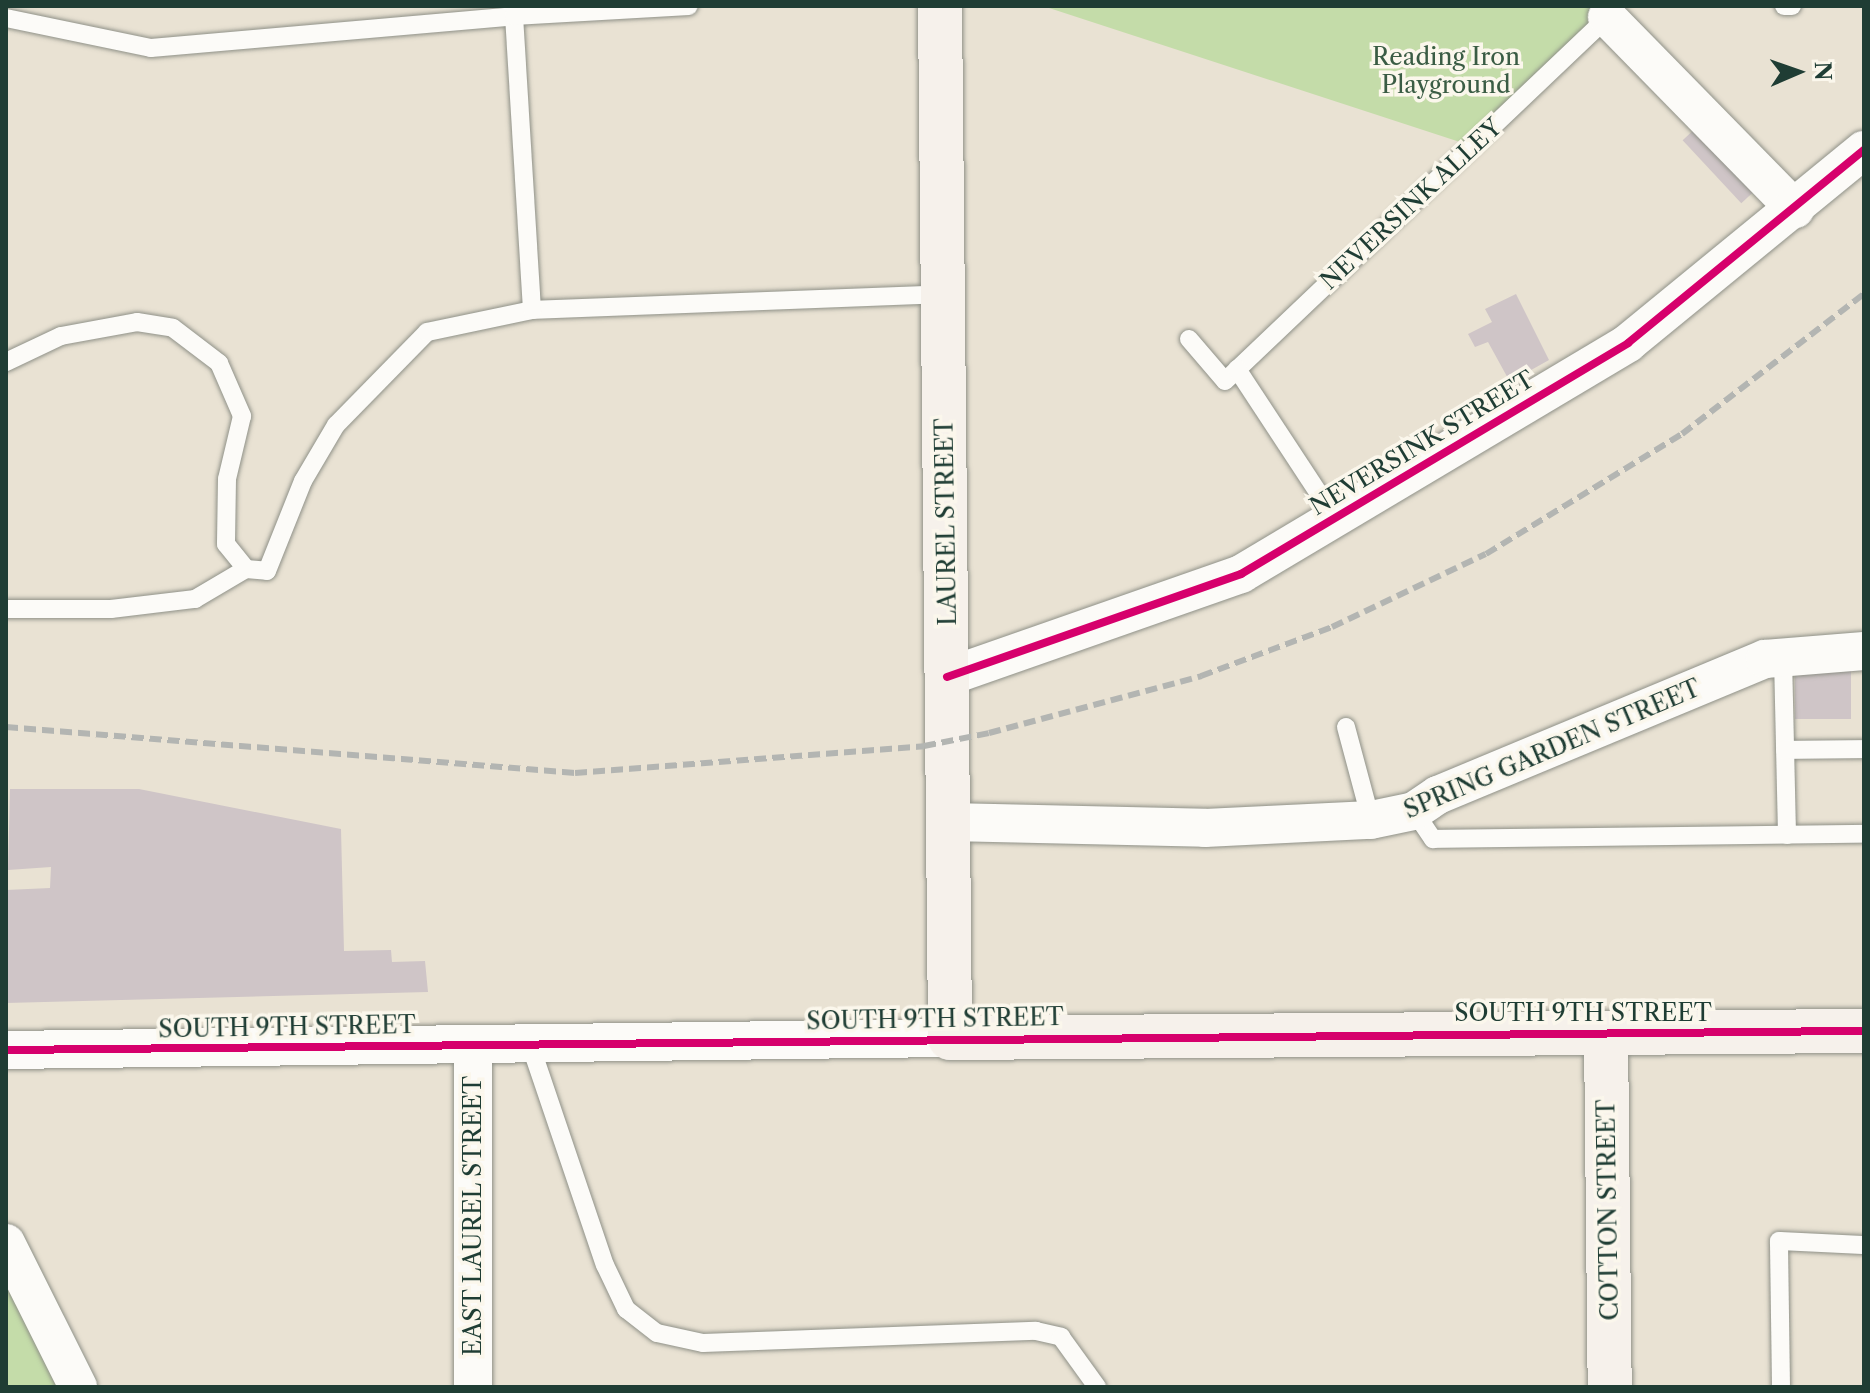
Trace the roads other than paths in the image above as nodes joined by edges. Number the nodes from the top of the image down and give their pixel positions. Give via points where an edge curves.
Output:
1 (689, 6) edge
2 (940, 6) edge
3 (1784, 6) edge
4 (1792, 6) edge
5 (1614, 12) edge
6 (514, 16) junction
7 (6, 18) edge
8 (1864, 150) edge
9 (1795, 209) junction
10 (943, 294) junction
11 (532, 310) junction
12 (1189, 339) dead end
13 (6, 362) edge
14 (1237, 369) junction
15 (1335, 518) junction
16 (246, 569) junction
17 (6, 609) edge
18 (1864, 651) edge
19 (1783, 658) junction
20 (947, 677) junction
21 (1346, 727) dead end
22 (1864, 749) edge
23 (1785, 750) junction
24 (1414, 811) junction
25 (1371, 820) junction
26 (949, 822) junction
27 (1864, 834) edge
28 (1787, 835) junction
29 (1864, 1031) edge
30 (1606, 1033) junction
31 (950, 1038) junction
32 (530, 1044) junction
33 (473, 1045) junction
34 (6, 1050) edge
35 (6, 1243) edge
36 (1864, 1245) edge
37 (78, 1387) edge
38 (473, 1387) edge
39 (1097, 1387) edge
40 (1610, 1387) edge
41 (1781, 1387) edge

1 - 6 lane
2 - 10 street, LAUREL STREET
3 - 4 lane
5 - 9 street
5 - 14 lane, NEVERSINK ALLEY
6 - 7 lane via 151,48
6 - 11 lane
8 - 9 street, NEVERSINK STREET
9 - 15 street, NEVERSINK STREET via 1628,343
10 - 11 lane
10 - 20 street, LAUREL STREET
11 - 16 lane via 427,332 336,425 303,481 267,571
12 - 14 lane via 1225,381
13 - 16 lane via 61,336 137,322 173,328 219,363 242,416 227,479 226,544
14 - 15 lane
15 - 20 street, NEVERSINK STREET via 1208,589
16 - 17 lane via 195,599 111,609
18 - 19 street, SPRING GARDEN STREET
19 - 23 lane
19 - 24 street, SPRING GARDEN STREET via 1438,795
20 - 26 street, LAUREL STREET
21 - 25 lane
22 - 23 lane
23 - 28 lane
24 - 25 street, SPRING GARDEN STREET
24 - 28 lane via 1433,839
25 - 26 street, SPRING GARDEN STREET via 1205,828
26 - 31 street, LAUREL STREET
27 - 28 lane
29 - 30 street, SOUTH 9TH STREET
30 - 31 street, SOUTH 9TH STREET
30 - 40 street, COTTON STREET
31 - 32 street, SOUTH 9TH STREET
32 - 33 street, SOUTH 9TH STREET
32 - 39 lane via 605,1265 626,1309 657,1333 703,1343 1036,1331 1061,1337
33 - 34 street, SOUTH 9TH STREET
33 - 38 street, EAST LAUREL STREET
35 - 37 street
36 - 41 lane via 1779,1241

